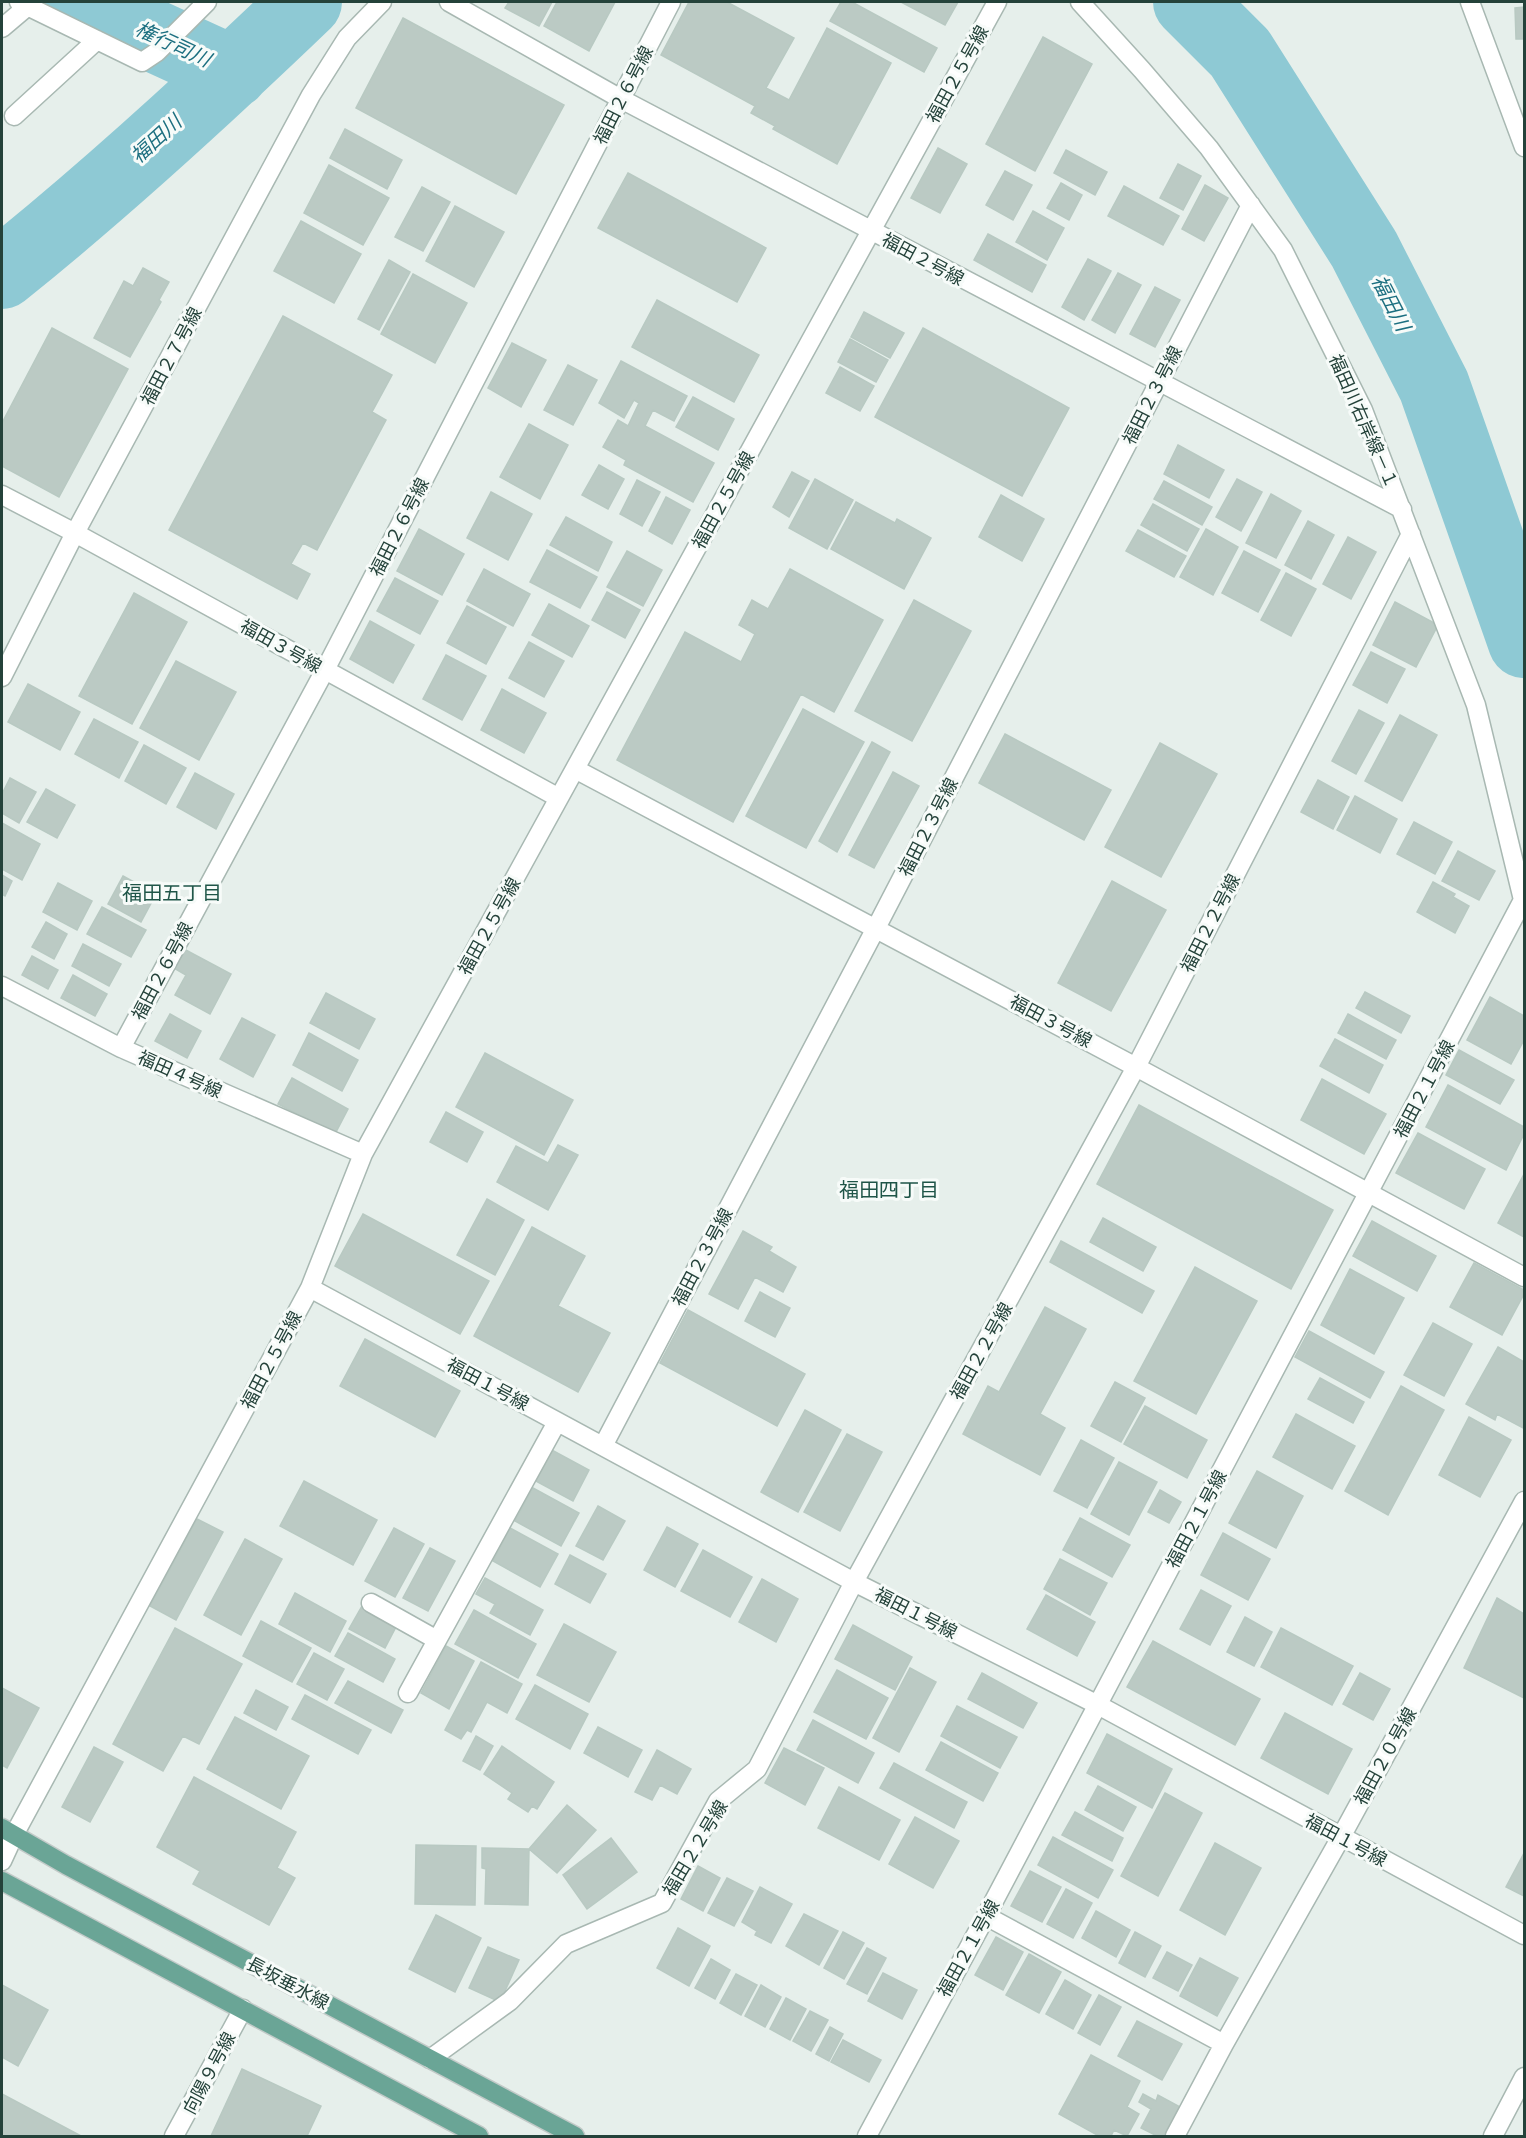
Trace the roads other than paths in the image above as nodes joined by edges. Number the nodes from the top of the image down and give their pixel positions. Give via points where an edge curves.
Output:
1 (207, 2) edge
2 (382, 2) edge
3 (449, 2) edge
4 (671, 2) edge
5 (997, 2) edge
6 (1080, 2) edge
7 (1470, 2) edge
8 (24, 4) edge
9 (2, 28) edge
10 (97, 40) junction
11 (621, 99) junction
12 (14, 116) dead end
13 (1524, 147) edge
14 (1251, 205) junction
15 (871, 231) junction
16 (1159, 382) junction
17 (2, 495) edge
18 (1402, 509) junction
19 (75, 533) junction
20 (1411, 534) junction
21 (325, 670) junction
22 (2, 677) edge
23 (575, 769) junction
24 (559, 798) junction
25 (1524, 902) edge
26 (876, 928) junction
27 (2, 986) edge
28 (121, 1048) junction
29 (1136, 1067) junction
30 (363, 1154) junction
31 (1369, 1193) junction
32 (1524, 1277) edge
33 (310, 1288) junction
34 (557, 1422) junction
35 (603, 1446) junction
36 (1524, 1501) edge
37 (854, 1582) junction
38 (371, 1603) dead end
39 (437, 1640) junction
40 (408, 1693) dead end
41 (1098, 1704) junction
42 (8, 1832) edge
43 (1341, 1837) junction
44 (2, 1861) edge
45 (2, 1881) edge
46 (986, 1916) junction
47 (1524, 1935) edge
48 (243, 2009) junction
49 (1224, 2044) junction
50 (430, 2059) junction
51 (1524, 2077) edge
52 (174, 2136) edge
53 (479, 2136) edge
54 (575, 2136) edge
55 (867, 2136) edge
56 (1175, 2136) edge
57 (1493, 2136) edge

1 - 10 street via 142,62
2 - 19 street, 福田２７号線 via 346,38 311,95
3 - 11 street, 福田２号線
4 - 11 street, 福田２６号線
5 - 15 street, 福田２５号線
6 - 14 street, 福田川右岸線－１ via 1209,147
7 - 13 street
8 - 9 street
8 - 10 street
10 - 12 street
11 - 15 street, 福田２号線
11 - 21 street, 福田２６号線
14 - 16 street, 福田２３号線
14 - 18 street, 福田川右岸線－１ via 1283,250 1363,410
15 - 16 street, 福田２号線
15 - 23 street, 福田２５号線
16 - 18 street, 福田２号線
16 - 26 street, 福田２３号線
17 - 19 street, 福田３号線
18 - 20 street, 福田川右岸線－１
19 - 21 street, 福田３号線
19 - 22 street, 福田２７号線
20 - 25 street, 福田川右岸線－１ via 1476,705
20 - 29 street, 福田２２号線
21 - 24 street, 福田３号線
21 - 28 street, 福田２６号線
23 - 24 street, 福田２５号線
23 - 26 street, 福田３号線
24 - 30 street, 福田２５号線
25 - 31 street, 福田２１号線
26 - 29 street, 福田３号線
26 - 35 street, 福田２３号線
27 - 28 street, 福田４号線
28 - 30 street, 福田４号線
29 - 31 street, 福田３号線
29 - 37 street, 福田２２号線
30 - 33 street, 福田２５号線
31 - 32 street, 福田３号線
31 - 41 street, 福田２１号線
33 - 34 street, 福田１号線
33 - 42 street, 福田２５号線
34 - 35 street, 福田１号線
34 - 39 street
35 - 37 street, 福田１号線
36 - 43 street, 福田２０号線
37 - 41 street, 福田１号線
37 - 50 street, 福田２２号線 via 756,1769 718,1801 662,1903 566,1944 510,2001
38 - 39 street
39 - 40 street
41 - 43 street, 福田１号線
41 - 46 street, 福田２１号線
42 - 44 street, 福田２５号線
42 - 50 main road, 長坂垂水線
43 - 47 street, 福田１号線
43 - 49 street, 福田２０号線
45 - 48 main road
46 - 49 street
46 - 55 street, 福田２１号線
48 - 52 street, 向陽９号線
48 - 53 main road
49 - 56 street, 福田２０号線
50 - 54 main road, 長坂垂水線
51 - 57 street

